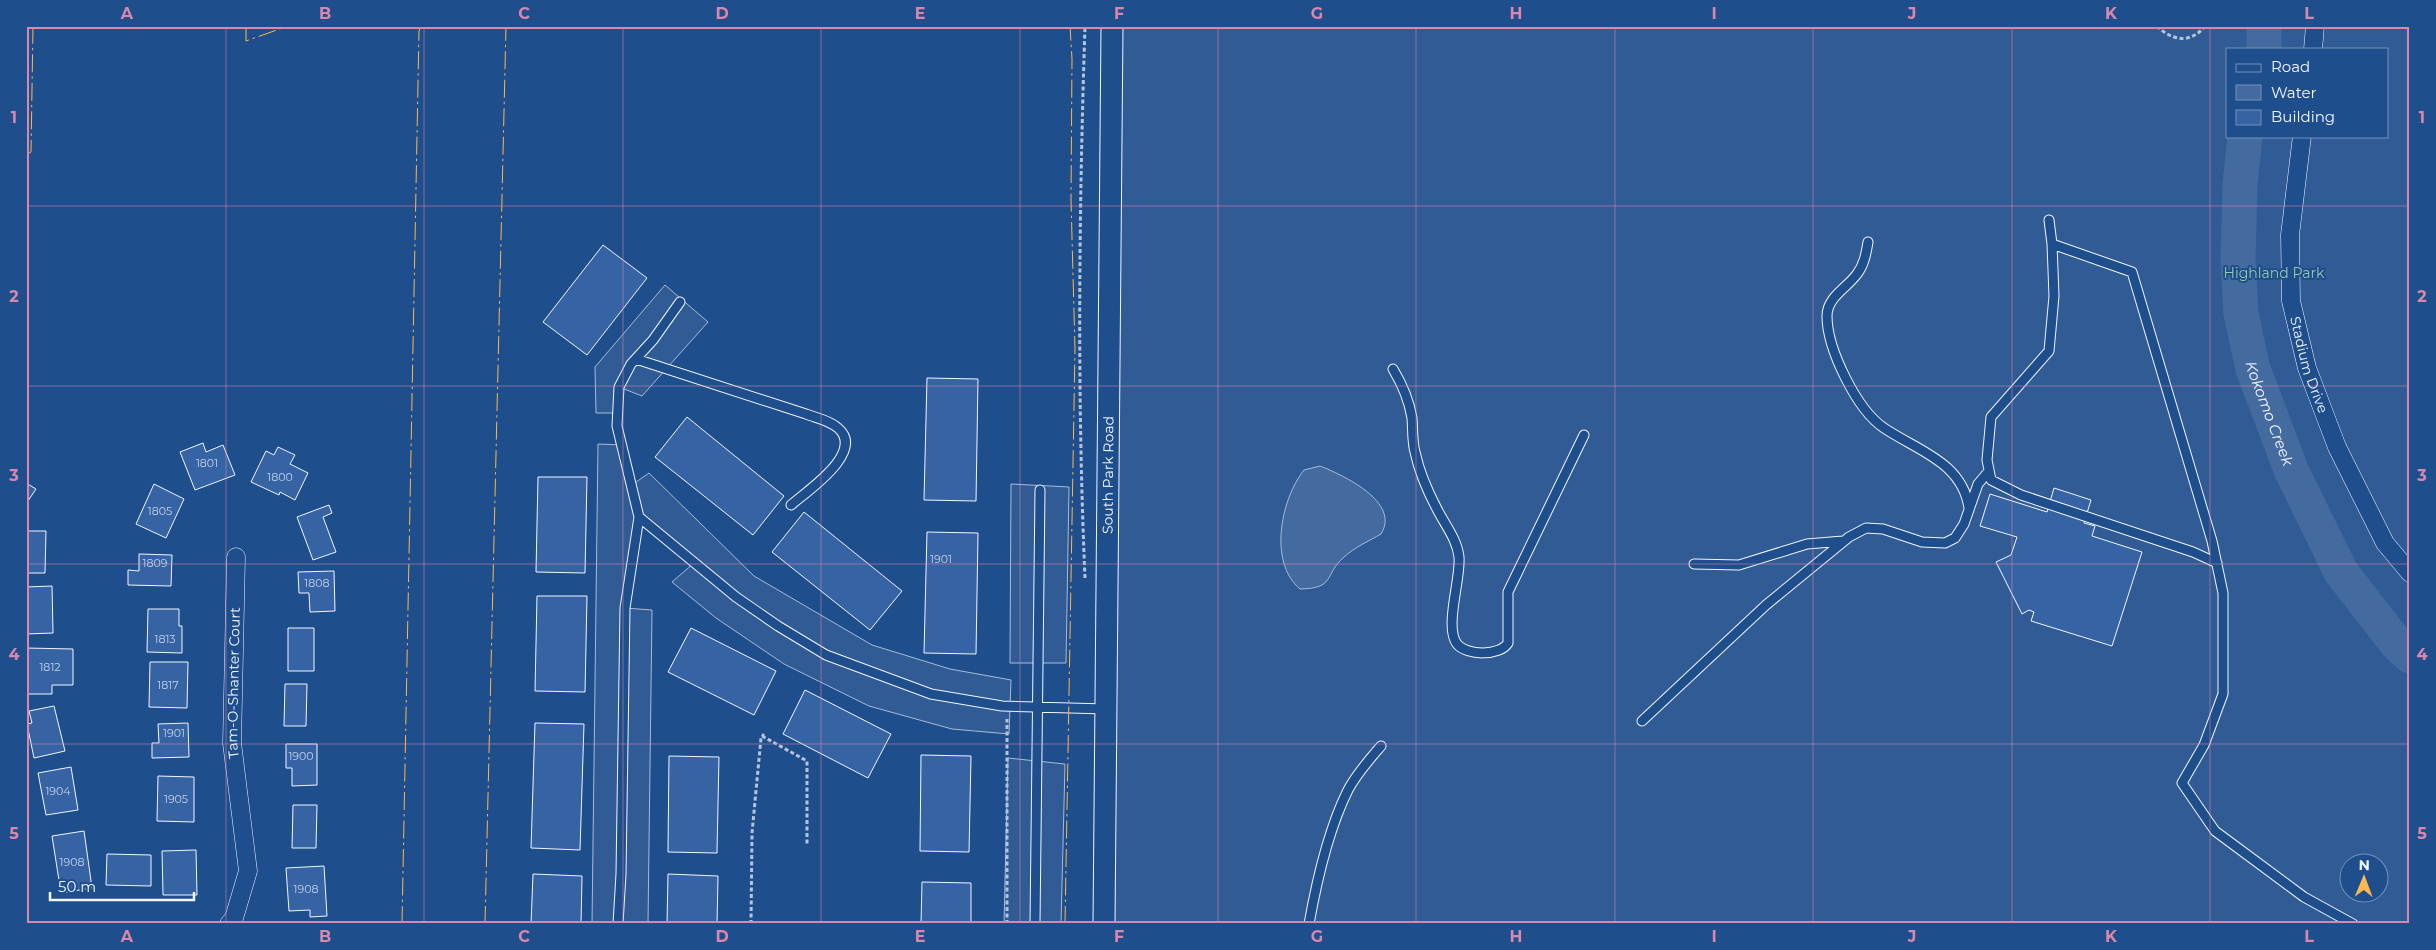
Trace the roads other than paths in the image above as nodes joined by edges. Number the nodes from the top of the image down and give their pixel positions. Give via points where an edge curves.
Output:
1 (1112, 26) edge
2 (2315, 26) edge
3 (2313, 48) edge
4 (2302, 138) edge
5 (2049, 220) dead end
6 (1868, 242) dead end
7 (2052, 244) junction
8 (680, 302) dead end
9 (636, 359) junction
10 (1393, 369) dead end
11 (1584, 435) dead end
12 (1989, 471) junction
13 (1040, 490) dead end
14 (791, 505) dead end
15 (1969, 510) junction
16 (639, 517) junction
17 (1843, 541) junction
18 (236, 556) dead end
19 (2217, 563) junction
20 (1694, 564) dead end
21 (2410, 573) edge
22 (1038, 708) junction
23 (1106, 709) junction
24 (1642, 721) dead end
25 (1381, 746) dead end
26 (229, 924) edge
27 (618, 924) edge
28 (1035, 924) edge
29 (1104, 924) edge
30 (1309, 924) edge
31 (2353, 924) edge

1 - 23 street, South Park Road
2 - 3 street
4 - 21 street, Stadium Drive via 2290,245 2291,301 2305,358 2337,447 2385,543
5 - 7 lane
6 - 15 lane via 1857,275 1832,301 1827,315 1831,347 1866,410 1883,427 1948,467 1967,496
7 - 12 lane via 2054,296 2049,352 1991,417
7 - 19 lane via 2132,272
8 - 9 lane
9 - 14 lane via 813,417 840,429 845,439 842,459
9 - 16 lane via 619,387 617,426
10 - 11 lane via 1409,405 1419,464 1436,508 1455,540 1459,572 1453,633 1456,643 1465,650 1496,652 1505,648 1508,642 1508,592
12 - 15 lane via 1978,484
12 - 19 lane via 1991,480 2021,494
13 - 22 lane
15 - 17 lane via 1955,538 1945,543 1922,542 1882,529 1866,528
16 - 22 lane via 736,597 826,655 931,694
16 - 27 lane via 625,608
17 - 20 lane via 1808,544 1739,565
17 - 24 lane via 1766,605
18 - 26 street, Tam-O-Shanter Court via 232,743 248,871 234,918
19 - 31 lane via 2223,593 2223,694 2204,745 2182,783 2215,831 2304,897
22 - 23 lane
22 - 28 lane
23 - 29 street, South Park Road
25 - 30 lane via 1348,789 1323,861

